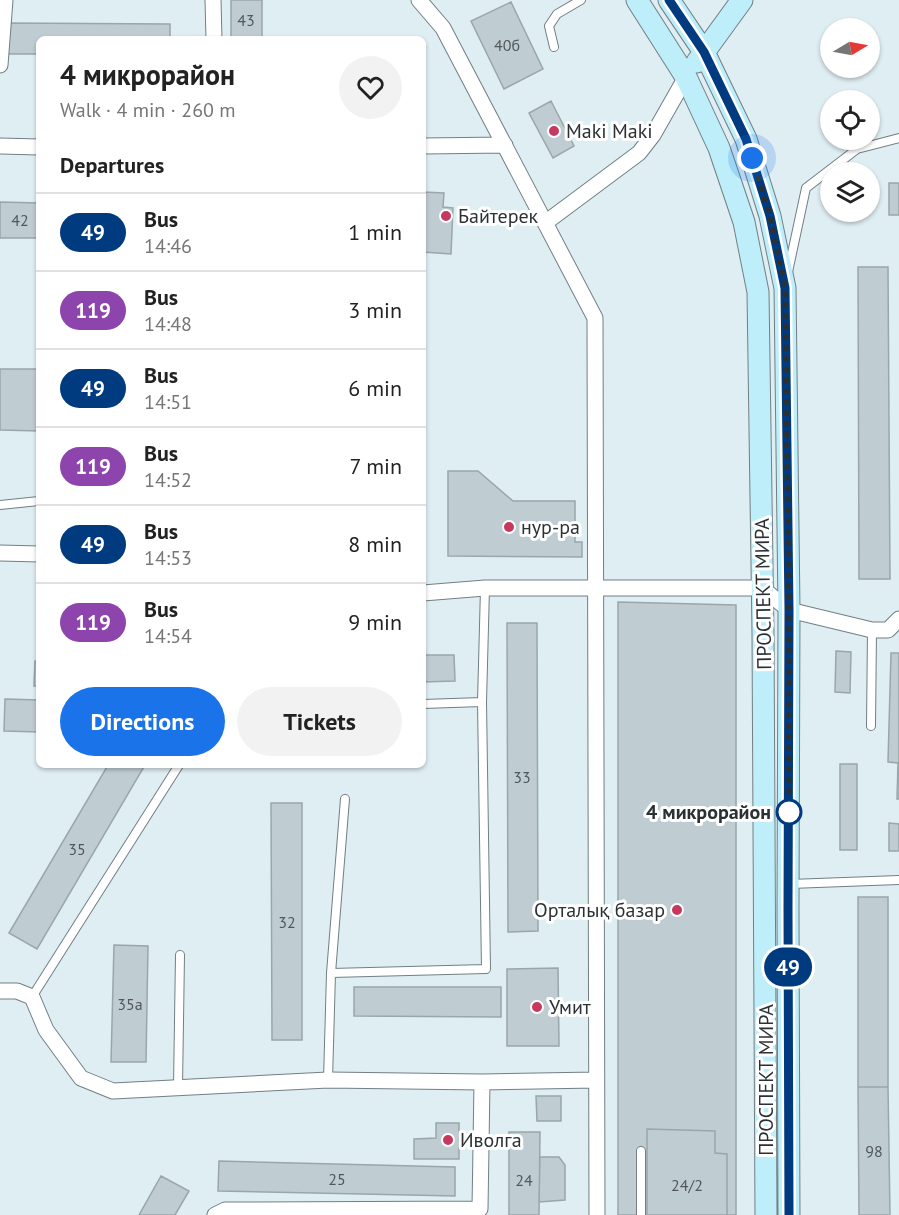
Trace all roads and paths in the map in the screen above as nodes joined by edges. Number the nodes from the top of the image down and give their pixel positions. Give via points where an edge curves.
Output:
1 (5, 0) edge
2 (213, 0) edge
3 (419, 0) edge
4 (581, 0) edge
5 (637, 0) edge
6 (669, 0) edge
7 (742, 0) edge
8 (214, 36) edge
9 (555, 47) dead end
10 (704, 52) junction
11 (0, 65) edge
12 (686, 77) junction
13 (899, 138) edge
14 (505, 145) junction
15 (0, 146) edge
16 (426, 146) edge
17 (36, 147) edge
18 (545, 223) junction
19 (785, 288) junction
20 (36, 501) edge
21 (0, 505) edge
22 (0, 553) edge
23 (36, 554) edge
24 (485, 588) junction
25 (595, 588) junction
26 (762, 588) junction
27 (426, 593) edge
28 (789, 610) junction
29 (899, 619) edge
30 (872, 630) junction
31 (893, 631) edge
32 (482, 702) junction
33 (426, 704) edge
34 (871, 726) dead end
35 (177, 768) edge
36 (345, 800) dead end
37 (899, 880) edge
38 (789, 884) junction
39 (180, 955) dead end
40 (331, 973) junction
41 (0, 991) edge
42 (32, 997) junction
43 (328, 1080) junction
44 (596, 1080) junction
45 (482, 1082) junction
46 (178, 1087) junction
47 (641, 1151) dead end
48 (480, 1212) edge
49 (326, 1213) edge
50 (215, 1215) edge
51 (597, 1215) edge
52 (641, 1215) edge
53 (766, 1215) edge
54 (789, 1215) edge

1 - 11 street
2 - 8 street
3 - 14 street via 443,28
4 - 9 lane via 557,14 549,26
5 - 12 main road, ПРОСПЕКТ МИРА
6 - 10 main road, ПРОСПЕКТ МИРА
7 - 10 main road
10 - 12 main road
10 - 19 main road, ПРОСПЕКТ МИРА via 746,139 770,216
12 - 18 street via 639,153
12 - 26 main road, ПРОСПЕКТ МИРА via 719,148 744,222 758,292
13 - 19 lane via 857,150 806,188
14 - 16 street
14 - 18 street
15 - 17 street
18 - 25 street via 595,318
19 - 28 main road, ПРОСПЕКТ МИРА
20 - 21 lane
22 - 23 street
24 - 25 street
24 - 27 street
24 - 32 lane
25 - 26 street
25 - 44 street
26 - 28 street
26 - 53 main road, ПРОСПЕКТ МИРА
28 - 30 street
28 - 38 main road, ПРОСПЕКТ МИРА
29 - 31 street
30 - 31 street
30 - 34 lane
32 - 33 lane
32 - 40 lane via 486,969
35 - 42 lane
36 - 40 lane
37 - 38 lane
38 - 54 main road, ПРОСПЕКТ МИРА
39 - 46 lane
40 - 43 lane
41 - 42 street via 17,991
42 - 46 street via 46,1030 81,1078 113,1091
43 - 45 street
43 - 46 street
44 - 45 street
44 - 51 street
45 - 48 street
47 - 52 lane
48 - 49 street
49 - 50 street via 225,1210

